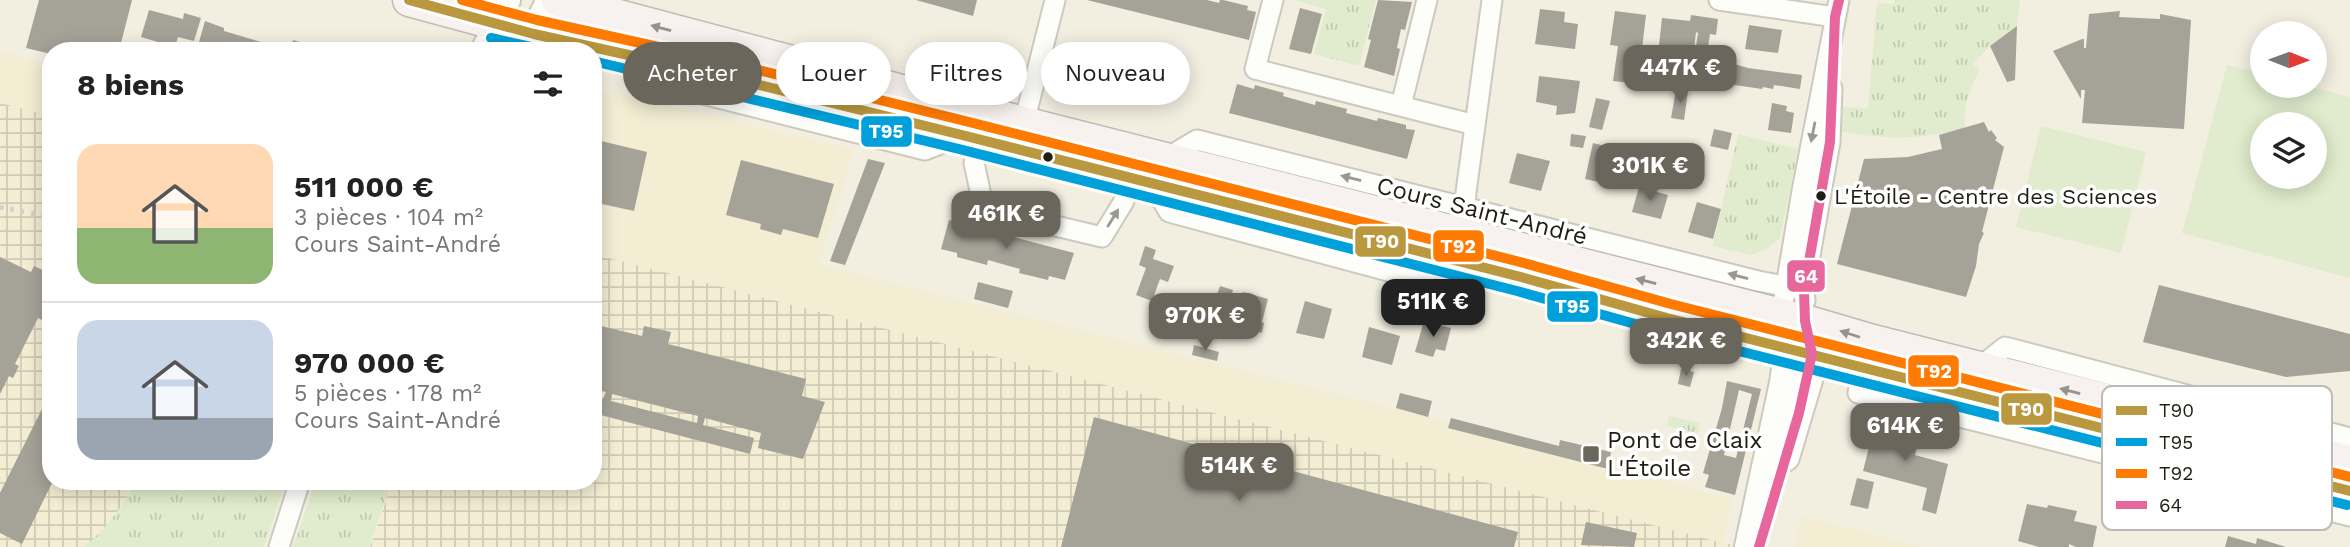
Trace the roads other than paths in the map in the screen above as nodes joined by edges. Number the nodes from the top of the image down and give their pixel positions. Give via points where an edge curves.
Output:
1 (409, 0) edge
2 (551, 0) edge
3 (558, 0) edge
4 (1055, 0) edge
5 (1273, 0) edge
6 (1427, 0) edge
7 (1492, 0) edge
8 (1719, 0) edge
9 (1837, 9) edge
10 (493, 25) edge
11 (528, 42) edge
12 (602, 59) edge
13 (1401, 106) junction
14 (1024, 123) junction
15 (1475, 125) junction
16 (968, 149) junction
17 (1159, 172) junction
18 (1124, 201) dead end
19 (1465, 207) junction
20 (1369, 239) junction
21 (1464, 249) junction
22 (1334, 255) junction
23 (1795, 303) junction
24 (1801, 351) junction
25 (1980, 368) junction
26 (2153, 386) edge
27 (2102, 399) edge
28 (1984, 411) junction
29 (2332, 433) edge
30 (2102, 436) edge
31 (2350, 438) edge
32 (2102, 445) edge
33 (2332, 457) edge
34 (2350, 462) edge
35 (2332, 486) edge
36 (297, 490) edge
37 (2350, 491) edge
38 (2332, 501) edge
39 (2350, 510) edge
40 (2332, 511) edge
41 (2350, 516) edge
42 (279, 547) edge
43 (1749, 547) edge
44 (1759, 547) edge

1 - 10 main road, Cours Saint-André
2 - 11 main road
14 -> 3 main road, Cours Saint-André
4 - 14 street
5 - 13 street via 1255,69
6 - 13 street
7 - 15 street
8 - 9 street
9 - 23 street
10 - 11 main road, Cours Saint-André
12 - 16 main road, Cours Saint-André
13 - 15 street
14 - 17 main road, Cours Saint-André
15 - 19 street
16 - 17 main road, Cours Saint-André
16 -> 18 street via 984,209 1102,237
19 -> 17 street, Cours Saint-André via 1197,140
17 - 20 main road, Cours Saint-André
17 - 21 main road, Cours Saint-André
17 - 22 street via 1168,212
19 - 21 street
23 -> 19 street, Cours Saint-André
20 - 21 main road, Cours Saint-André
20 - 22 street
21 - 22 street via 1414,278
23 -> 21 main road, Cours Saint-André
21 - 24 main road, Cours Saint-André
23 - 24 main road
25 -> 23 main road, Cours Saint-André via 1873,341
24 - 28 main road, Cours Saint-André via 1863,367
24 - 43 main road via 1784,383
24 - 44 main road via 1799,413
25 - 26 street via 2005,347
27 -> 25 main road, Cours Saint-André
28 - 30 main road, Cours Saint-André
28 - 32 street, Cours Saint-André
29 - 31 street
34 -> 33 main road, Cours Saint-André
35 - 37 main road, Cours Saint-André
36 - 42 street
38 - 39 street, Cours Saint-André
40 - 41 street, Cours Saint-André

